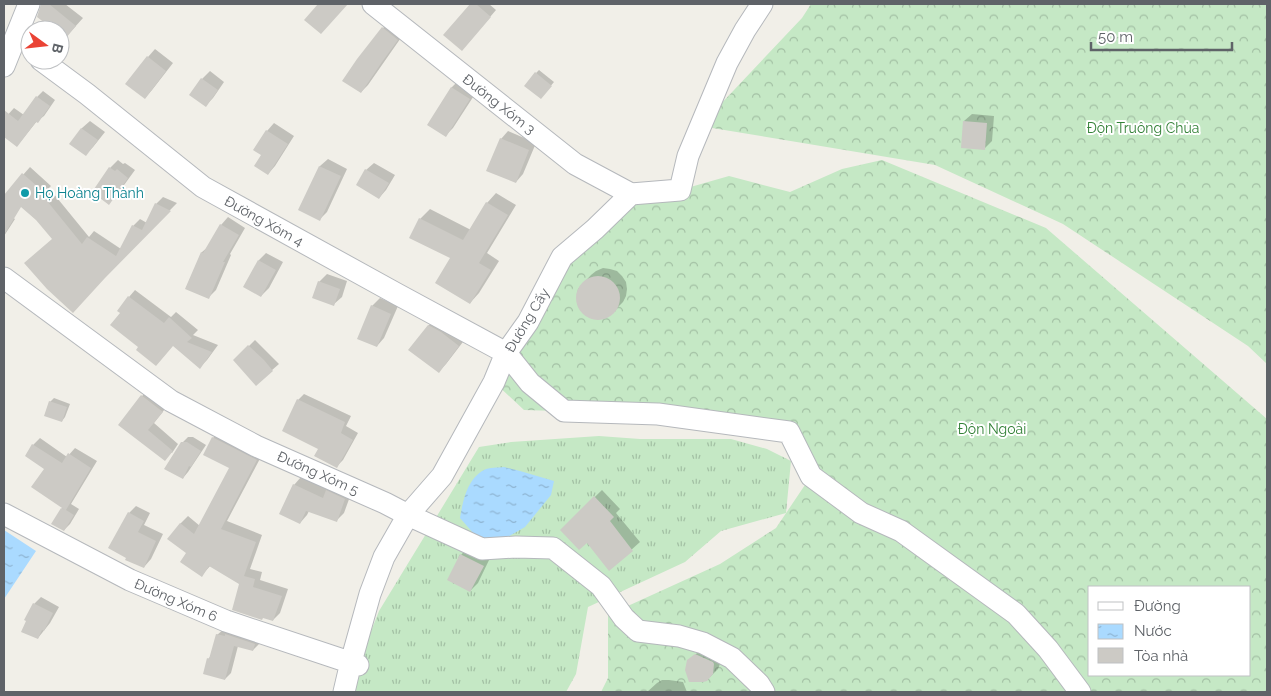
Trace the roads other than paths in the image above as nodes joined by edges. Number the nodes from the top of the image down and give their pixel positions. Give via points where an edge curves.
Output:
1 (29, 4) edge
2 (373, 4) edge
3 (762, 4) edge
4 (16, 42) edge
5 (4, 66) edge
6 (55, 70) edge
7 (631, 194) junction
8 (4, 278) edge
9 (506, 353) junction
10 (4, 514) edge
11 (408, 515) junction
12 (354, 664) junction
13 (344, 692) edge
14 (764, 692) edge
15 (1080, 692) edge

1 - 4 street
2 - 7 street, Đường Xóm 3 via 575,164
3 - 7 street via 727,63 688,156 680,190
4 - 5 street
6 - 9 street, Đường Xóm 4 via 203,187
7 - 9 street, Đường Cấy via 562,257 528,322
8 - 11 street, Đường Xóm 5 via 171,401 256,446
9 - 11 street, Đường Cấy via 494,382 442,476
9 - 15 street via 530,383 564,411 658,414 789,432 811,476 861,513 901,531 1016,614 1048,649
10 - 12 street, Đường Xóm 6 via 130,580 226,621
11 - 12 street, Đường Cấy via 384,557 370,594
11 - 14 street, Đường Xóm 5 via 482,549 553,548 601,586 624,618 638,631 703,643 732,658
12 - 13 street, Đường Cấy

